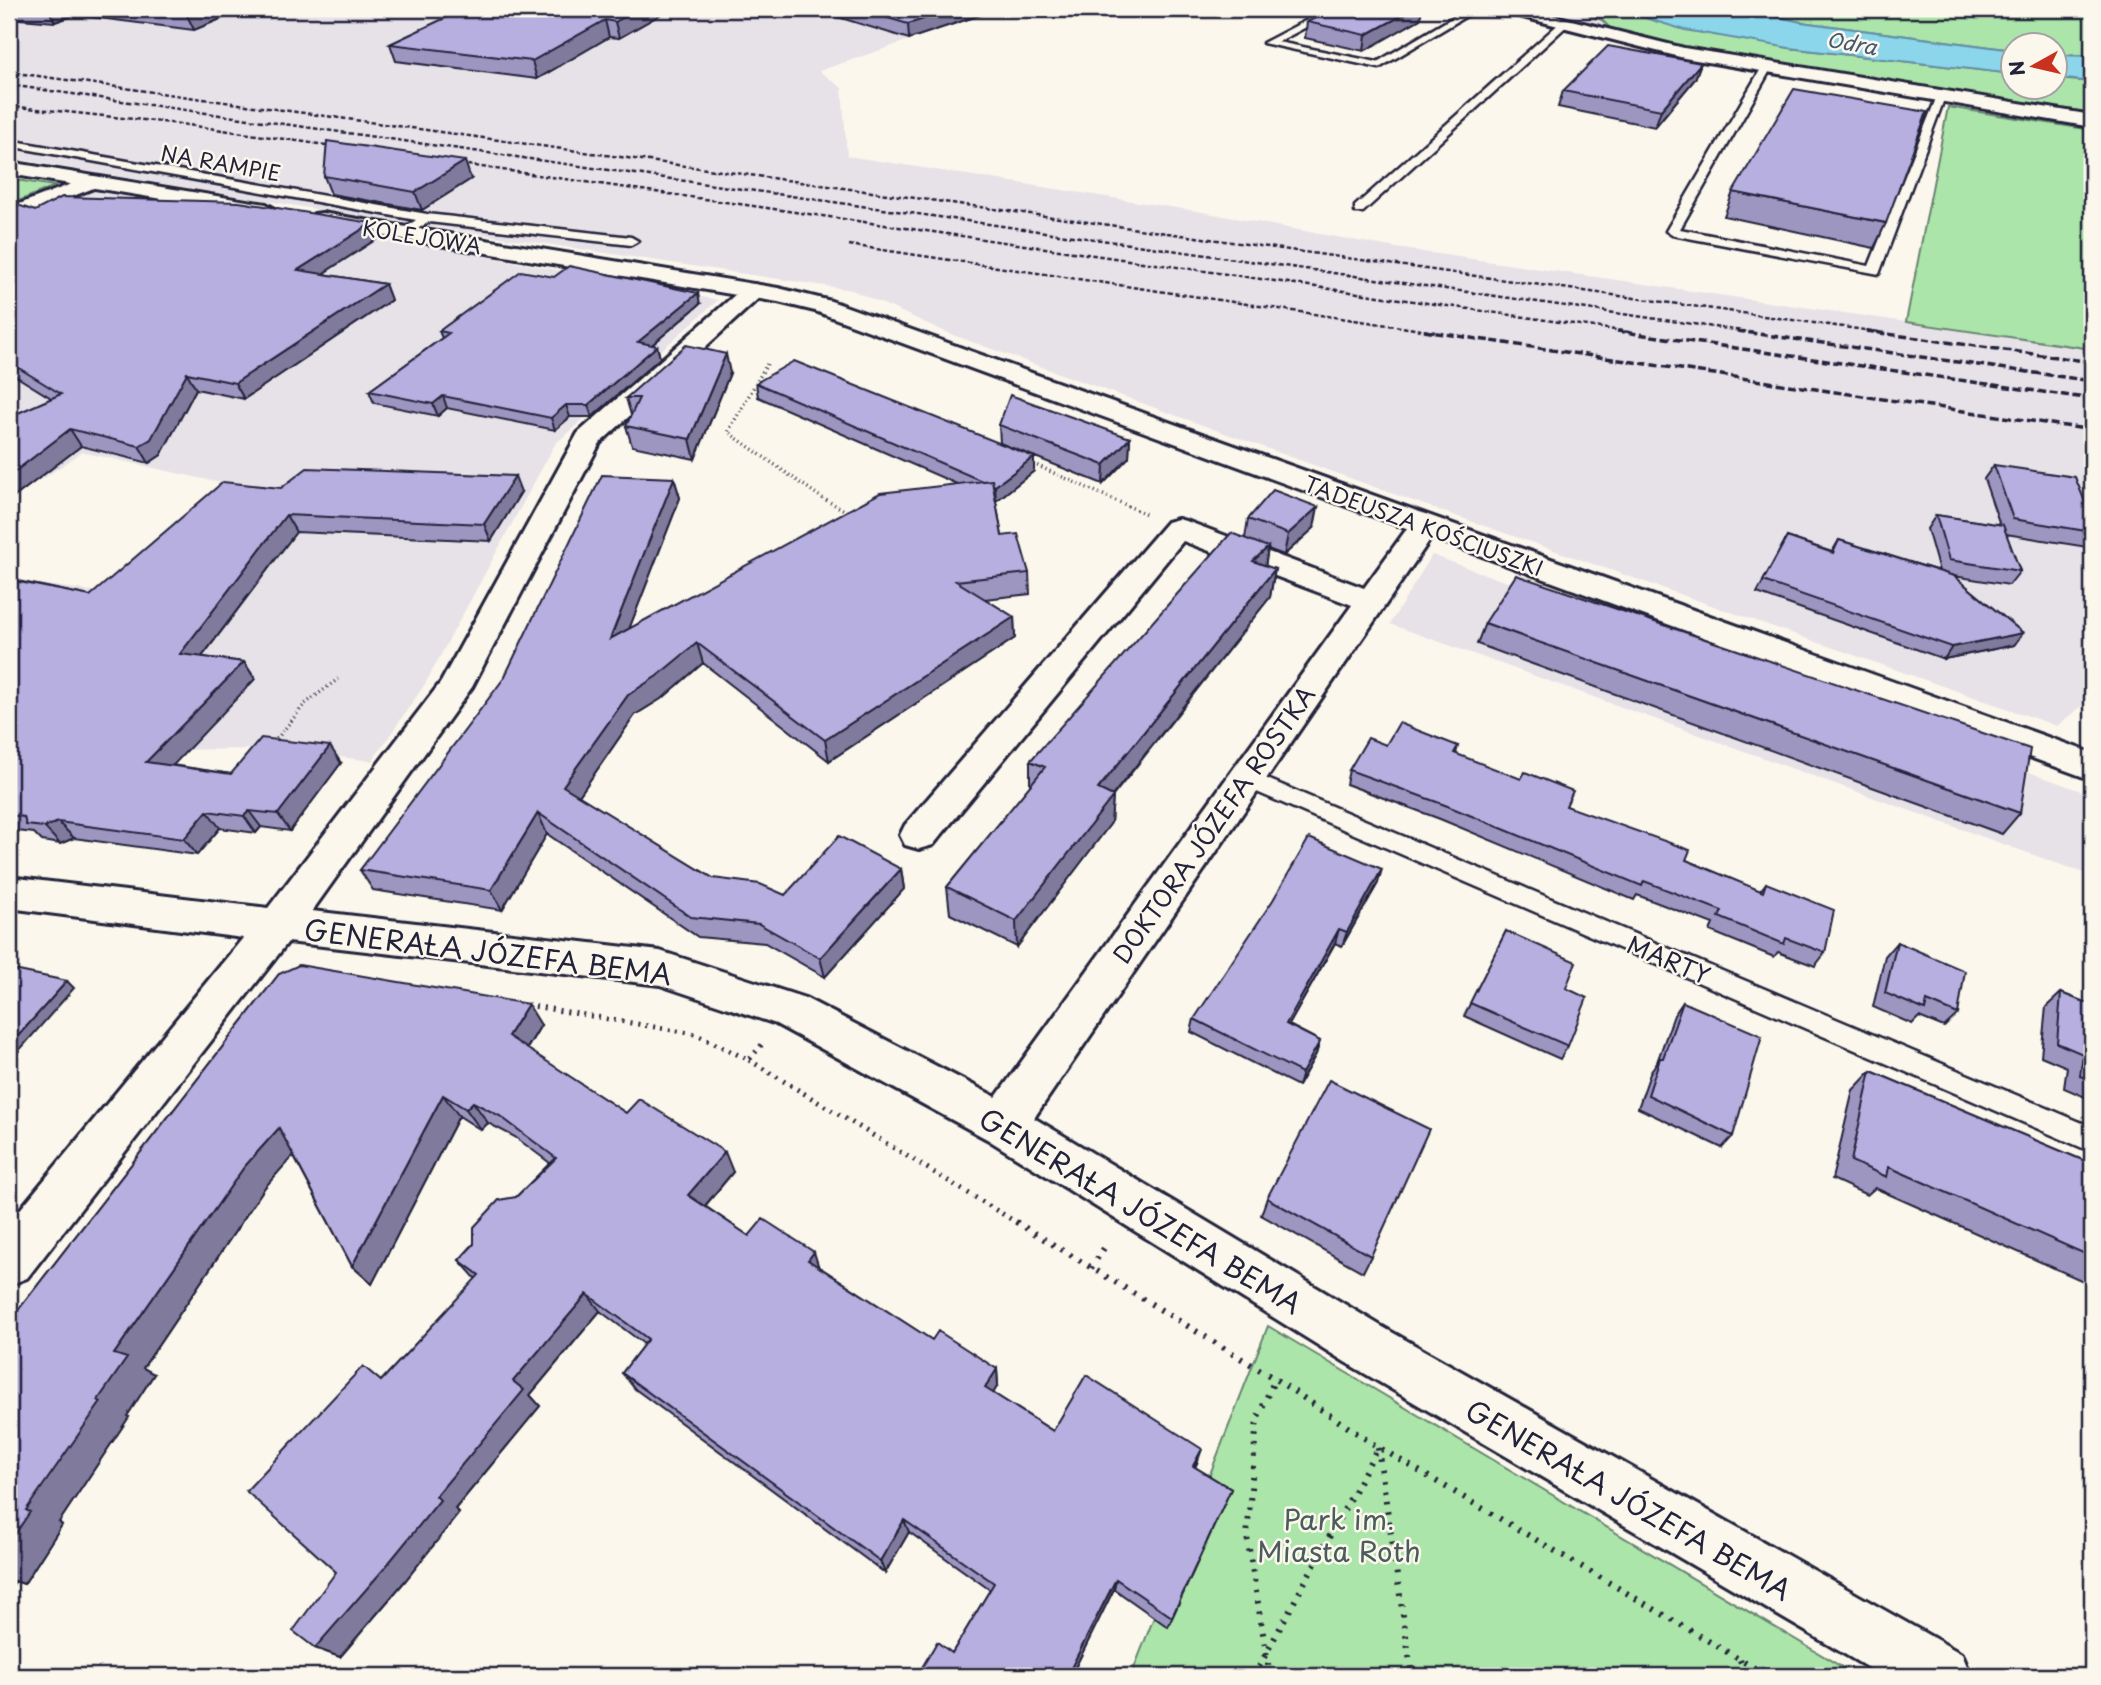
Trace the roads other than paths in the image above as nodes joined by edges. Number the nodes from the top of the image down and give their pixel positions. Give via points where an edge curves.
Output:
1 (1335, 9) edge
2 (1473, 9) edge
3 (1509, 9) edge
4 (1566, 22) junction
5 (1767, 67) junction
6 (1942, 96) junction
7 (2092, 121) edge
8 (9, 144) edge
9 (9, 168) edge
10 (92, 182) junction
11 (1359, 209) dead end
12 (9, 215) edge
13 (427, 218) junction
14 (404, 233) junction
15 (631, 241) dead end
16 (752, 291) junction
17 (1425, 525) junction
18 (1370, 601) junction
19 (2092, 767) edge
20 (1246, 778) junction
21 (919, 835) dead end
22 (9, 892) edge
23 (279, 925) junction
24 (1003, 1124) junction
25 (2092, 1140) edge
26 (9, 1261) edge
27 (1940, 1676) edge

1 - 2 lane via 1268,43 1379,65
3 - 4 street
4 - 5 street
4 - 11 lane
5 - 6 street
5 - 6 lane via 1672,231 1874,271
6 - 7 street
8 - 13 lane, NA RAMPIE
9 - 10 street, KOLEJOWA
10 - 12 street
10 - 14 street, KOLEJOWA
13 - 14 lane
13 - 15 lane, NA RAMPIE
14 - 16 street, KOLEJOWA
16 - 17 street, TADEUSZA KOŚCIUSZKI via 850,315
16 - 23 street via 588,439 455,687
17 - 18 street, DOKTORA JÓZEFA ROSTKA
17 - 19 street, TADEUSZA KOŚCIUSZKI
18 - 20 street, DOKTORA JÓZEFA ROSTKA
18 - 21 street via 1178,528
20 - 24 street, DOKTORA JÓZEFA ROSTKA
20 - 25 lane, MARTY
22 - 23 street, GENERAŁA JÓZEFA BEMA
23 - 24 street, GENERAŁA JÓZEFA BEMA via 660,968 790,1010
23 - 26 street
24 - 27 street, GENERAŁA JÓZEFA BEMA via 1363,1344

